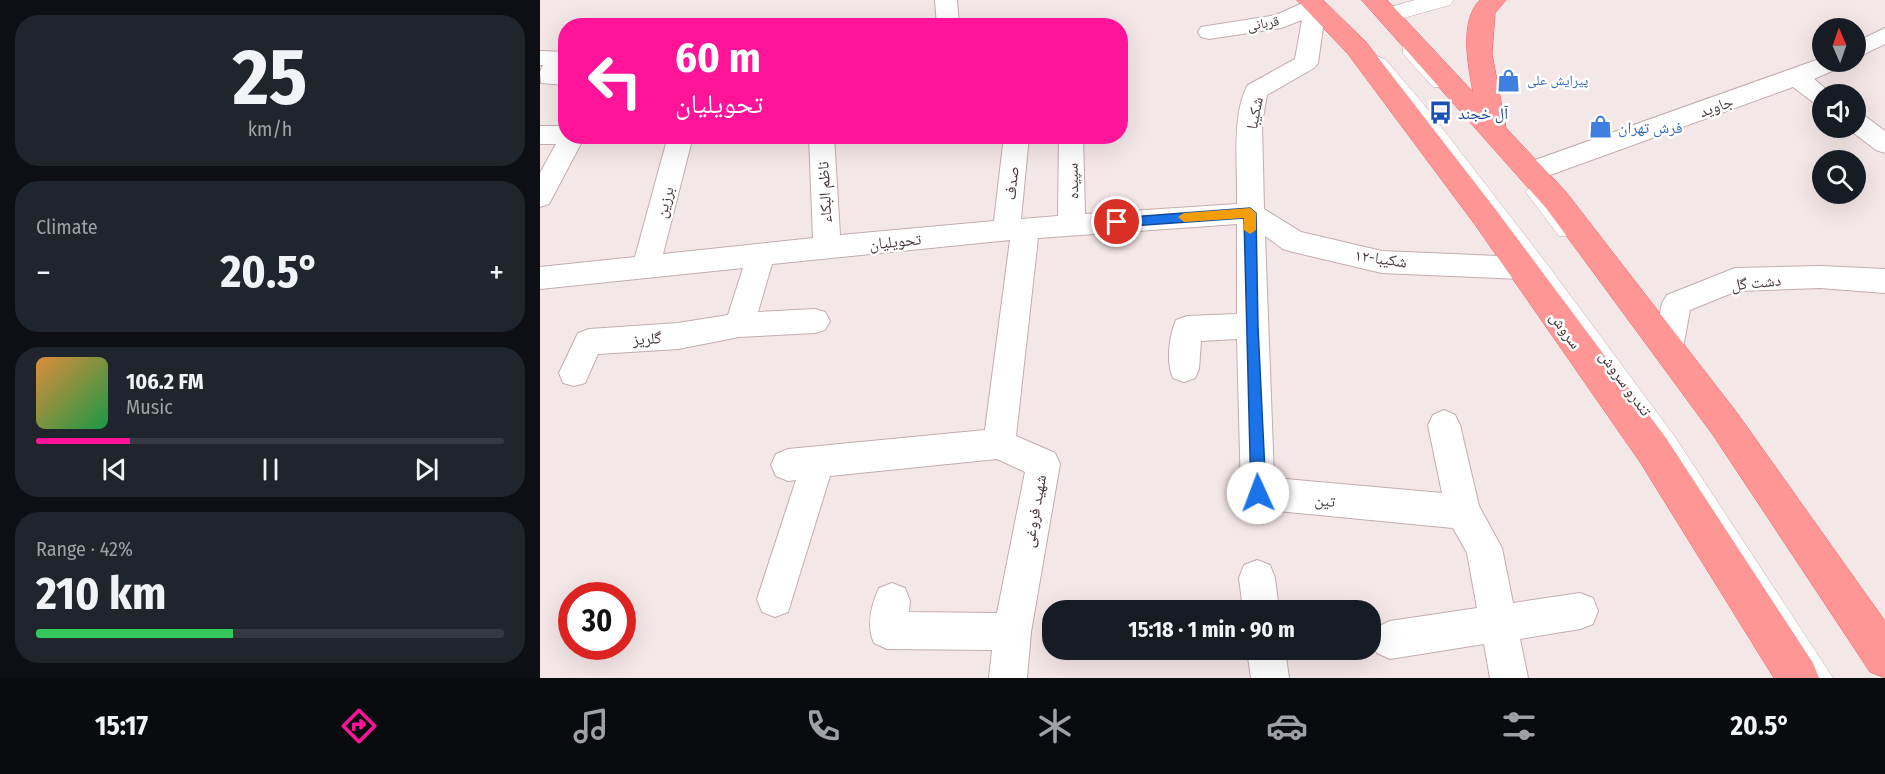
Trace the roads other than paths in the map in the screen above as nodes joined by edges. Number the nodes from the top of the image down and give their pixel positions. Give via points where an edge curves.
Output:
1 (946, 0) edge
2 (1442, 0) edge
3 (1494, 0) edge
4 (1312, 3) edge
5 (1390, 17) edge
6 (947, 18) edge
7 (1209, 32) dead end
8 (1885, 36) edge
9 (1351, 42) junction
10 (1866, 46) edge
11 (540, 58) edge
12 (558, 58) edge
13 (558, 60) edge
14 (1812, 71) edge
15 (558, 77) edge
16 (1796, 77) junction
17 (1812, 89) edge
18 (1492, 130) junction
19 (1866, 130) edge
20 (540, 135) edge
21 (558, 135) edge
22 (569, 144) edge
23 (679, 144) edge
24 (821, 144) edge
25 (1017, 144) edge
26 (1071, 144) edge
27 (1885, 144) edge
28 (1530, 172) junction
29 (540, 196) edge
30 (1250, 213) junction
31 (1072, 226) junction
32 (1016, 230) junction
33 (827, 248) junction
34 (760, 255) junction
35 (646, 267) junction
36 (1521, 268) junction
37 (540, 278) edge
38 (1885, 281) edge
39 (814, 321) dead end
40 (739, 324) junction
41 (1251, 327) junction
42 (1668, 348) junction
43 (1184, 369) dead end
44 (574, 373) dead end
45 (1444, 425) dead end
46 (999, 444) junction
47 (1463, 512) junction
48 (775, 599) dead end
49 (892, 601) dead end
50 (1580, 611) dead end
51 (1498, 624) junction
52 (1012, 632) junction
53 (1390, 640) dead end
54 (1874, 644) edge
55 (1267, 660) edge
56 (1008, 678) edge
57 (1270, 678) edge
58 (1509, 678) edge
59 (1798, 678) edge
60 (1823, 678) edge

1 - 6 street
2 - 5 street
3 - 18 main road via 1483,10 1479,54
4 - 7 street, قربانی via 1281,21
4 - 9 main road, سروش
4 - 30 street, شکیبا via 1306,63 1256,92 1250,123
5 - 9 main road
5 - 18 main road
5 - 54 lane via 1409,54 1541,202
8 - 10 street
9 - 36 main road, سروش
9 - 60 lane, تندرو سروش via 1382,63 1421,109 1549,278 1670,442
11 - 12 street
13 - 15 street via 549,78
14 - 16 street, جاوید
16 - 17 street
16 - 28 street, جاوید
18 - 28 main road
19 - 27 street
20 - 21 street
22 - 29 street
23 - 35 street, برزین
24 - 33 street, ناظم البکاء
25 - 32 street, صدف
26 - 31 street, سپیده
28 - 42 main road via 1556,200
30 - 31 street, تحویلیان
30 - 36 street, ۱۲-شکیبا via 1293,241 1382,262
30 - 41 street, تین
31 - 32 street, تحویلیان
32 - 33 street, تحویلیان
32 - 46 street
33 - 34 street, تحویلیان
34 - 35 street, تحویلیان
34 - 40 street
35 - 37 street, تحویلیان
36 - 59 main road, سروش via 1653,450
38 - 42 street, دشت گل via 1820,277 1735,280 1677,303
39 - 40 street, گلریز
40 - 44 street, گلریز via 678,336 589,342
41 - 43 street via 1187,329
41 - 47 street, تین via 1258,493
42 - 54 main road via 1725,424
45 - 47 street
46 - 48 street via 803,464
46 - 52 street, شهید فروغی via 1043,464
47 - 51 street via 1484,548
49 - 52 street via 887,630
50 - 51 street
51 - 53 street
51 - 58 street
52 - 56 street, شهید فروغی
55 - 57 street

